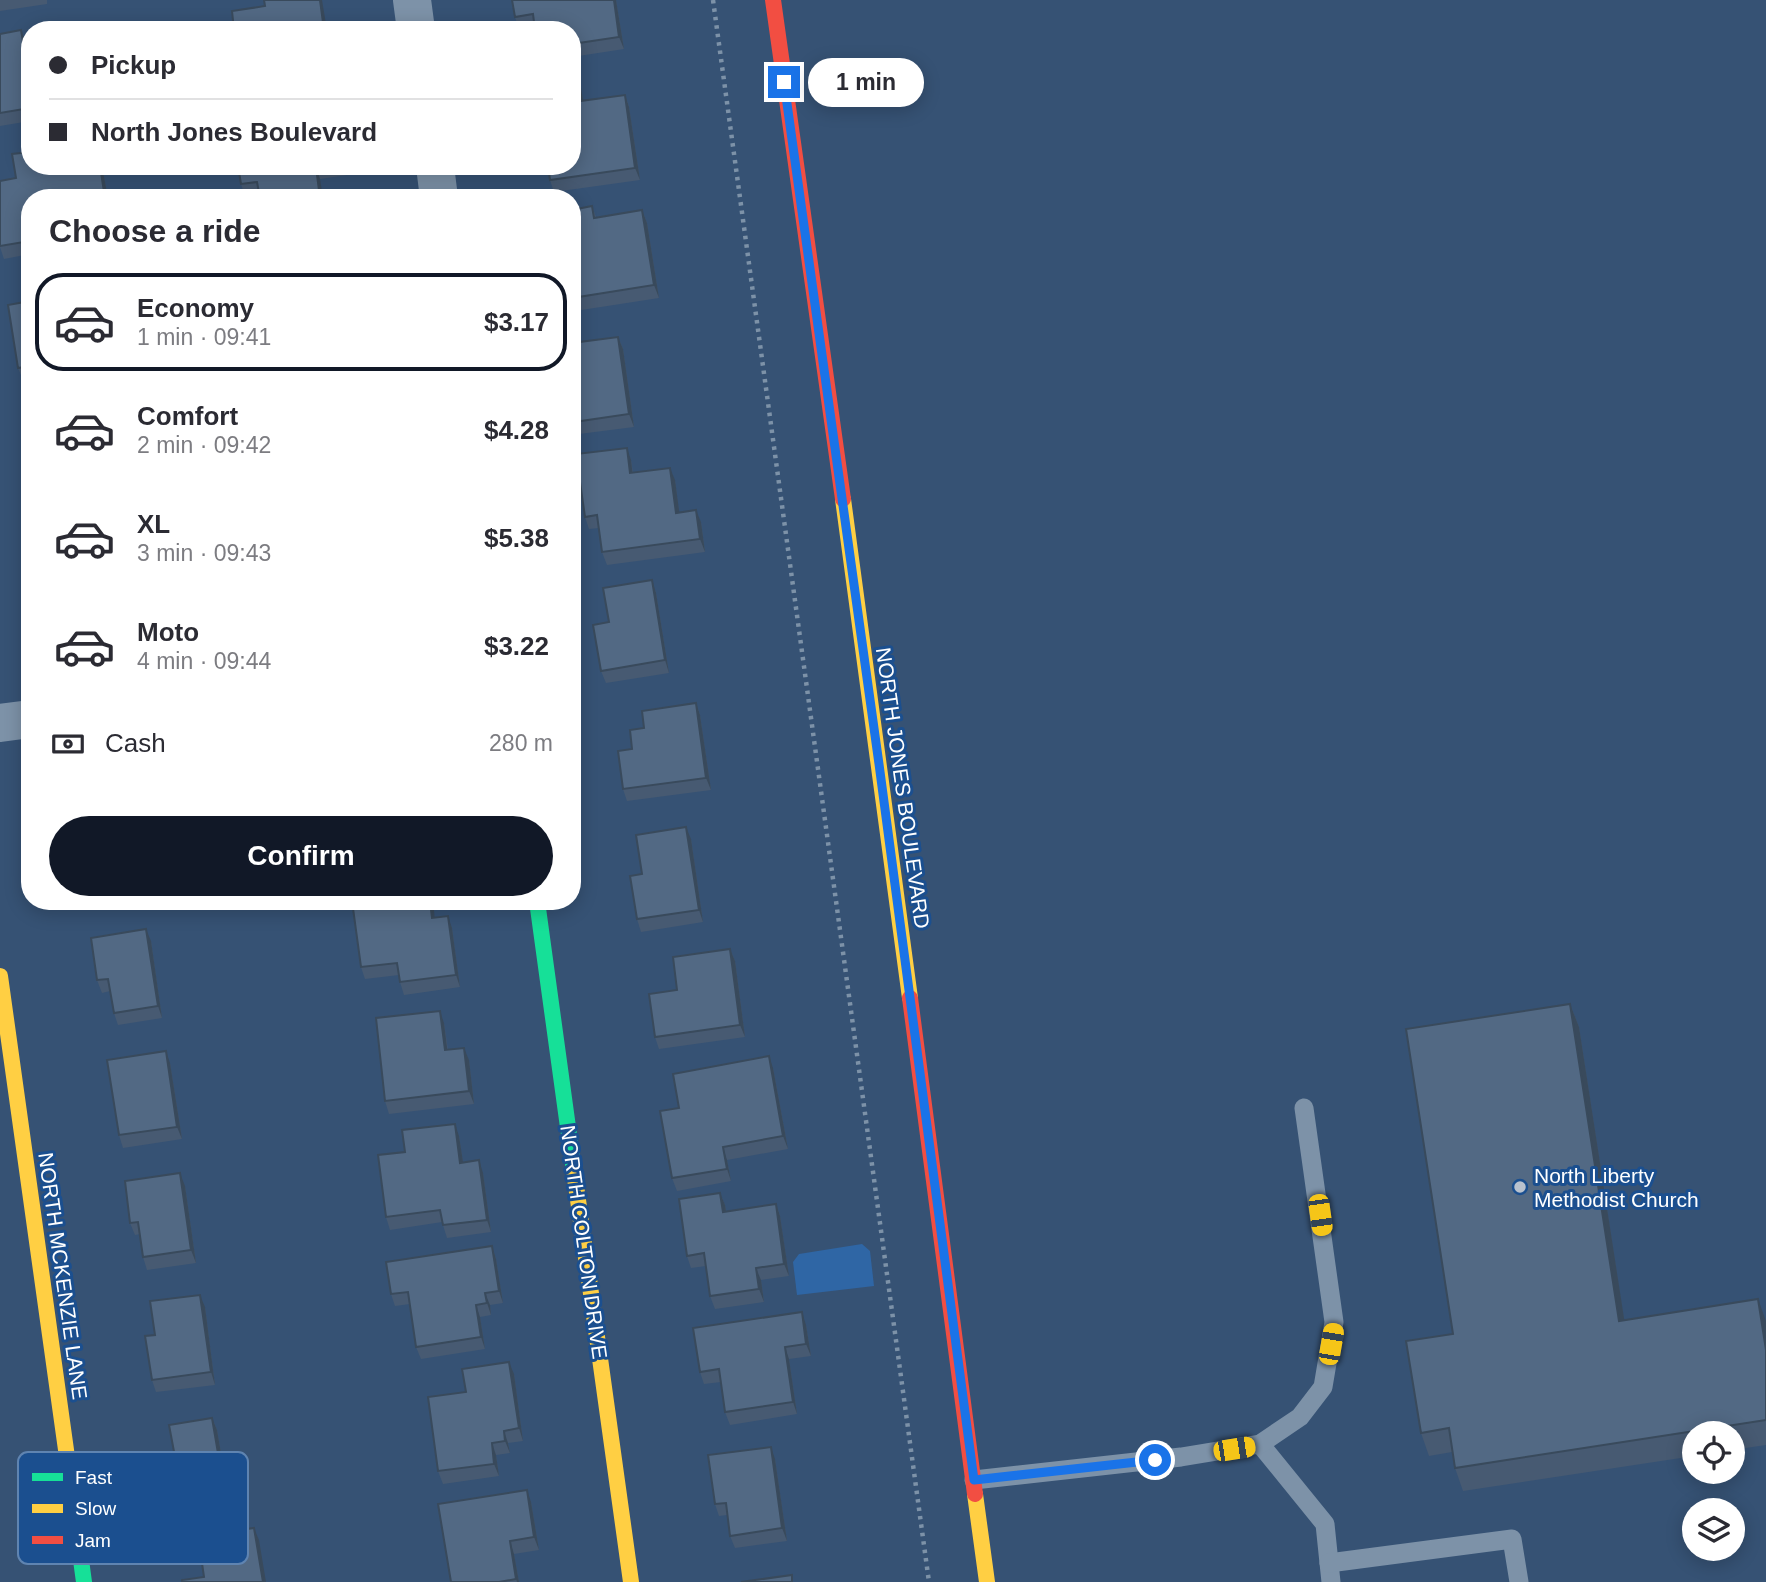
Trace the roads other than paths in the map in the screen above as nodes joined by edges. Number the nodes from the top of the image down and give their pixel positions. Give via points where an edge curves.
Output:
1 (412, 0) edge
2 (773, 0) edge
3 (415, 21) edge
4 (21, 720) edge
5 (0, 723) edge
6 (538, 910) edge
7 (0, 976) edge
8 (1304, 1108) dead end
9 (1260, 1444) junction
10 (66, 1452) edge
11 (974, 1480) junction
12 (82, 1564) edge
13 (1330, 1572) edge
14 (84, 1582) edge
15 (631, 1582) edge
16 (987, 1582) edge
17 (1518, 1582) edge

1 - 3 street
2 - 11 street, NORTH JONES BOULEVARD
4 - 5 street
6 - 15 street, NORTH COLTON DRIVE
7 - 10 street, NORTH MCKENZIE LANE
8 - 9 lane via 1335,1322 1323,1387 1300,1417
9 - 11 lane
9 - 13 lane via 1325,1524
11 - 16 street, NORTH JONES BOULEVARD
12 - 14 street, NORTH MCKENZIE LANE
13 - 17 lane via 1512,1539

